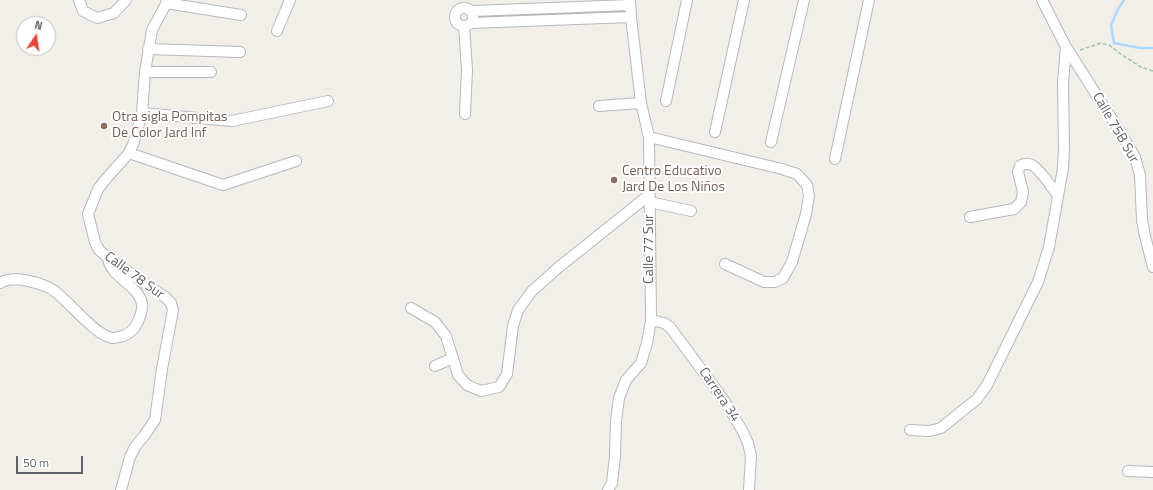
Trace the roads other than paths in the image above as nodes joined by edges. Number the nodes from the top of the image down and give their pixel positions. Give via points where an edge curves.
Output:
1 (79, 0) edge
2 (126, 0) edge
3 (290, 0) edge
4 (687, 0) edge
5 (744, 0) edge
6 (804, 0) edge
7 (869, 0) edge
8 (1042, 0) edge
9 (167, 2) edge
10 (630, 3) edge
11 (526, 4) edge
12 (472, 11) junction
13 (241, 15) dead end
14 (631, 17) junction
15 (467, 25) junction
16 (277, 31) dead end
17 (148, 49) junction
18 (1068, 50) junction
19 (240, 52) dead end
20 (145, 72) junction
21 (211, 72) dead end
22 (328, 101) dead end
23 (666, 101) dead end
24 (641, 103) junction
25 (599, 106) dead end
26 (142, 113) junction
27 (465, 114) dead end
28 (715, 132) dead end
29 (649, 137) junction
30 (771, 142) dead end
31 (129, 153) junction
32 (835, 159) dead end
33 (296, 161) dead end
34 (1057, 194) junction
35 (649, 198) junction
36 (691, 211) dead end
37 (970, 217) dead end
38 (108, 258) junction
39 (725, 264) dead end
40 (1153, 267) edge
41 (0, 283) edge
42 (411, 308) dead end
43 (651, 320) junction
44 (453, 358) junction
45 (435, 366) dead end
46 (910, 430) dead end
47 (1128, 471) dead end
48 (1153, 472) edge
49 (121, 490) edge
50 (608, 490) edge
51 (749, 490) edge

1 - 2 street via 83,11 97,18 114,13
3 - 16 street
4 - 23 street
5 - 28 street
6 - 30 street
7 - 32 street
8 - 18 street, Calle 75B Sur
9 - 13 street
9 - 17 street, Calle 78 Sur via 152,30
10 - 11 street
10 - 14 street, Calle 77 Sur
11 - 12 street
12 - 15 street via 473,20
12 - 15 street via 464,7 456,12 456,21 460,25
14 - 15 street
14 - 24 street, Calle 77 Sur
15 - 27 street
17 - 19 street
17 - 20 street, Calle 78 Sur
18 - 34 street via 1063,83 1063,168
18 - 40 street, Calle 75B Sur via 1134,157 1140,175 1144,236
20 - 21 street
20 - 26 street, Calle 78 Sur
22 - 26 street via 232,121
24 - 25 street
24 - 29 street, Calle 77 Sur
26 - 31 street, Calle 78 Sur
29 - 35 street, Calle 77 Sur
29 - 39 street via 782,169 797,174 807,185 809,196 806,214 792,262 783,278 775,282 764,282
31 - 33 street via 223,185
31 - 38 street, Calle 78 Sur via 98,189 88,214 95,242
34 - 37 street via 1039,171 1024,163 1018,172 1023,192 1021,202 1014,209
34 - 46 street via 1049,247 1038,282 987,385 977,399 941,428 929,431
35 - 36 street
35 - 43 street, Calle 77 Sur
35 - 44 street via 532,291 518,310 513,326 507,374 499,387 482,391 467,385 458,375
38 - 41 street via 112,269 136,291 142,304 141,317 134,328 127,334 113,339 101,334 53,290 38,283 18,279
38 - 49 street, Calle 78 Sur via 165,297 173,310 155,420 135,447
42 - 44 street via 435,322 446,336
43 - 50 street, Calle 77 Sur via 640,363 626,380 618,398 612,484
43 - 51 street, Carrera 34 via 670,327 739,424 748,443 750,456
44 - 45 street
47 - 48 street

